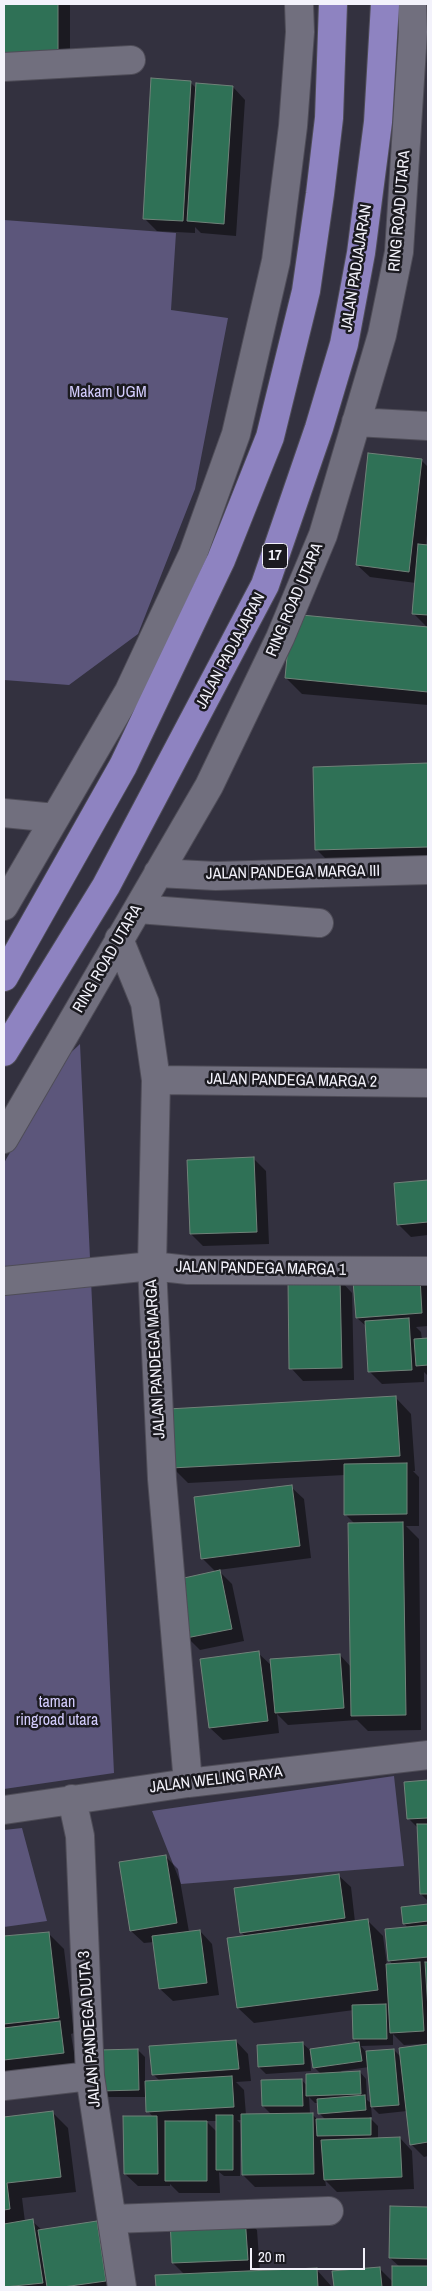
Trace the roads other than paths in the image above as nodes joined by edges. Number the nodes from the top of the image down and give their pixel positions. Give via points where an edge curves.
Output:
1 (299, 4) edge
2 (333, 4) edge
3 (384, 4) edge
4 (412, 4) edge
5 (421, 32) edge
6 (131, 60) dead end
7 (4, 67) edge
8 (356, 422) junction
9 (428, 426) edge
10 (4, 812) edge
11 (55, 818) junction
12 (428, 870) edge
13 (158, 873) junction
14 (4, 906) edge
15 (138, 909) junction
16 (319, 923) dead end
17 (119, 939) junction
18 (4, 977) edge
19 (4, 1052) edge
20 (156, 1080) junction
21 (428, 1083) edge
22 (4, 1139) edge
23 (152, 1266) junction
24 (428, 1271) edge
25 (4, 1281) edge
26 (428, 1755) edge
27 (188, 1783) junction
28 (72, 1799) junction
29 (4, 1810) edge
30 (90, 2076) junction
31 (4, 2086) edge
32 (329, 2211) dead end
33 (112, 2219) junction
34 (122, 2287) edge

1 - 11 street via 293,126 276,261 236,434 192,554 129,691
2 - 18 highway via 329,118 306,291 270,437 221,560 123,766
3 - 19 highway, JALAN PADJAJARAN / 17 via 378,122 362,253 344,344 265,585 106,886
4 - 5 street, RING ROAD UTARA
5 - 8 street, RING ROAD UTARA via 399,252 382,335
6 - 7 street
8 - 9 street
8 - 13 street, RING ROAD UTARA via 323,535 280,638 209,786
10 - 11 street
11 - 14 street
12 - 13 street, JALAN PANDEGA MARGA III via 216,876
13 - 15 street, RING ROAD UTARA
15 - 16 street
15 - 17 street, RING ROAD UTARA
17 - 20 street, JALAN PANDEGA MARGA via 145,1003
17 - 22 street, RING ROAD UTARA
20 - 21 street, JALAN PANDEGA MARGA 2
20 - 23 street, JALAN PANDEGA MARGA
23 - 24 street, JALAN PANDEGA MARGA 1 via 188,1270
23 - 25 street, JALAN PANDEGA MARGA 1
23 - 27 street, JALAN PANDEGA MARGA via 162,1479
26 - 27 street, JALAN WELING RAYA
27 - 28 street, JALAN WELING RAYA
28 - 29 street, JALAN WELING RAYA
28 - 30 street, JALAN PANDEGA DUTA 3 via 80,1836
30 - 31 street
30 - 33 street, JALAN PANDEGA DUTA 3
32 - 33 street
33 - 34 street, JALAN PANDEGA DUTA 3

